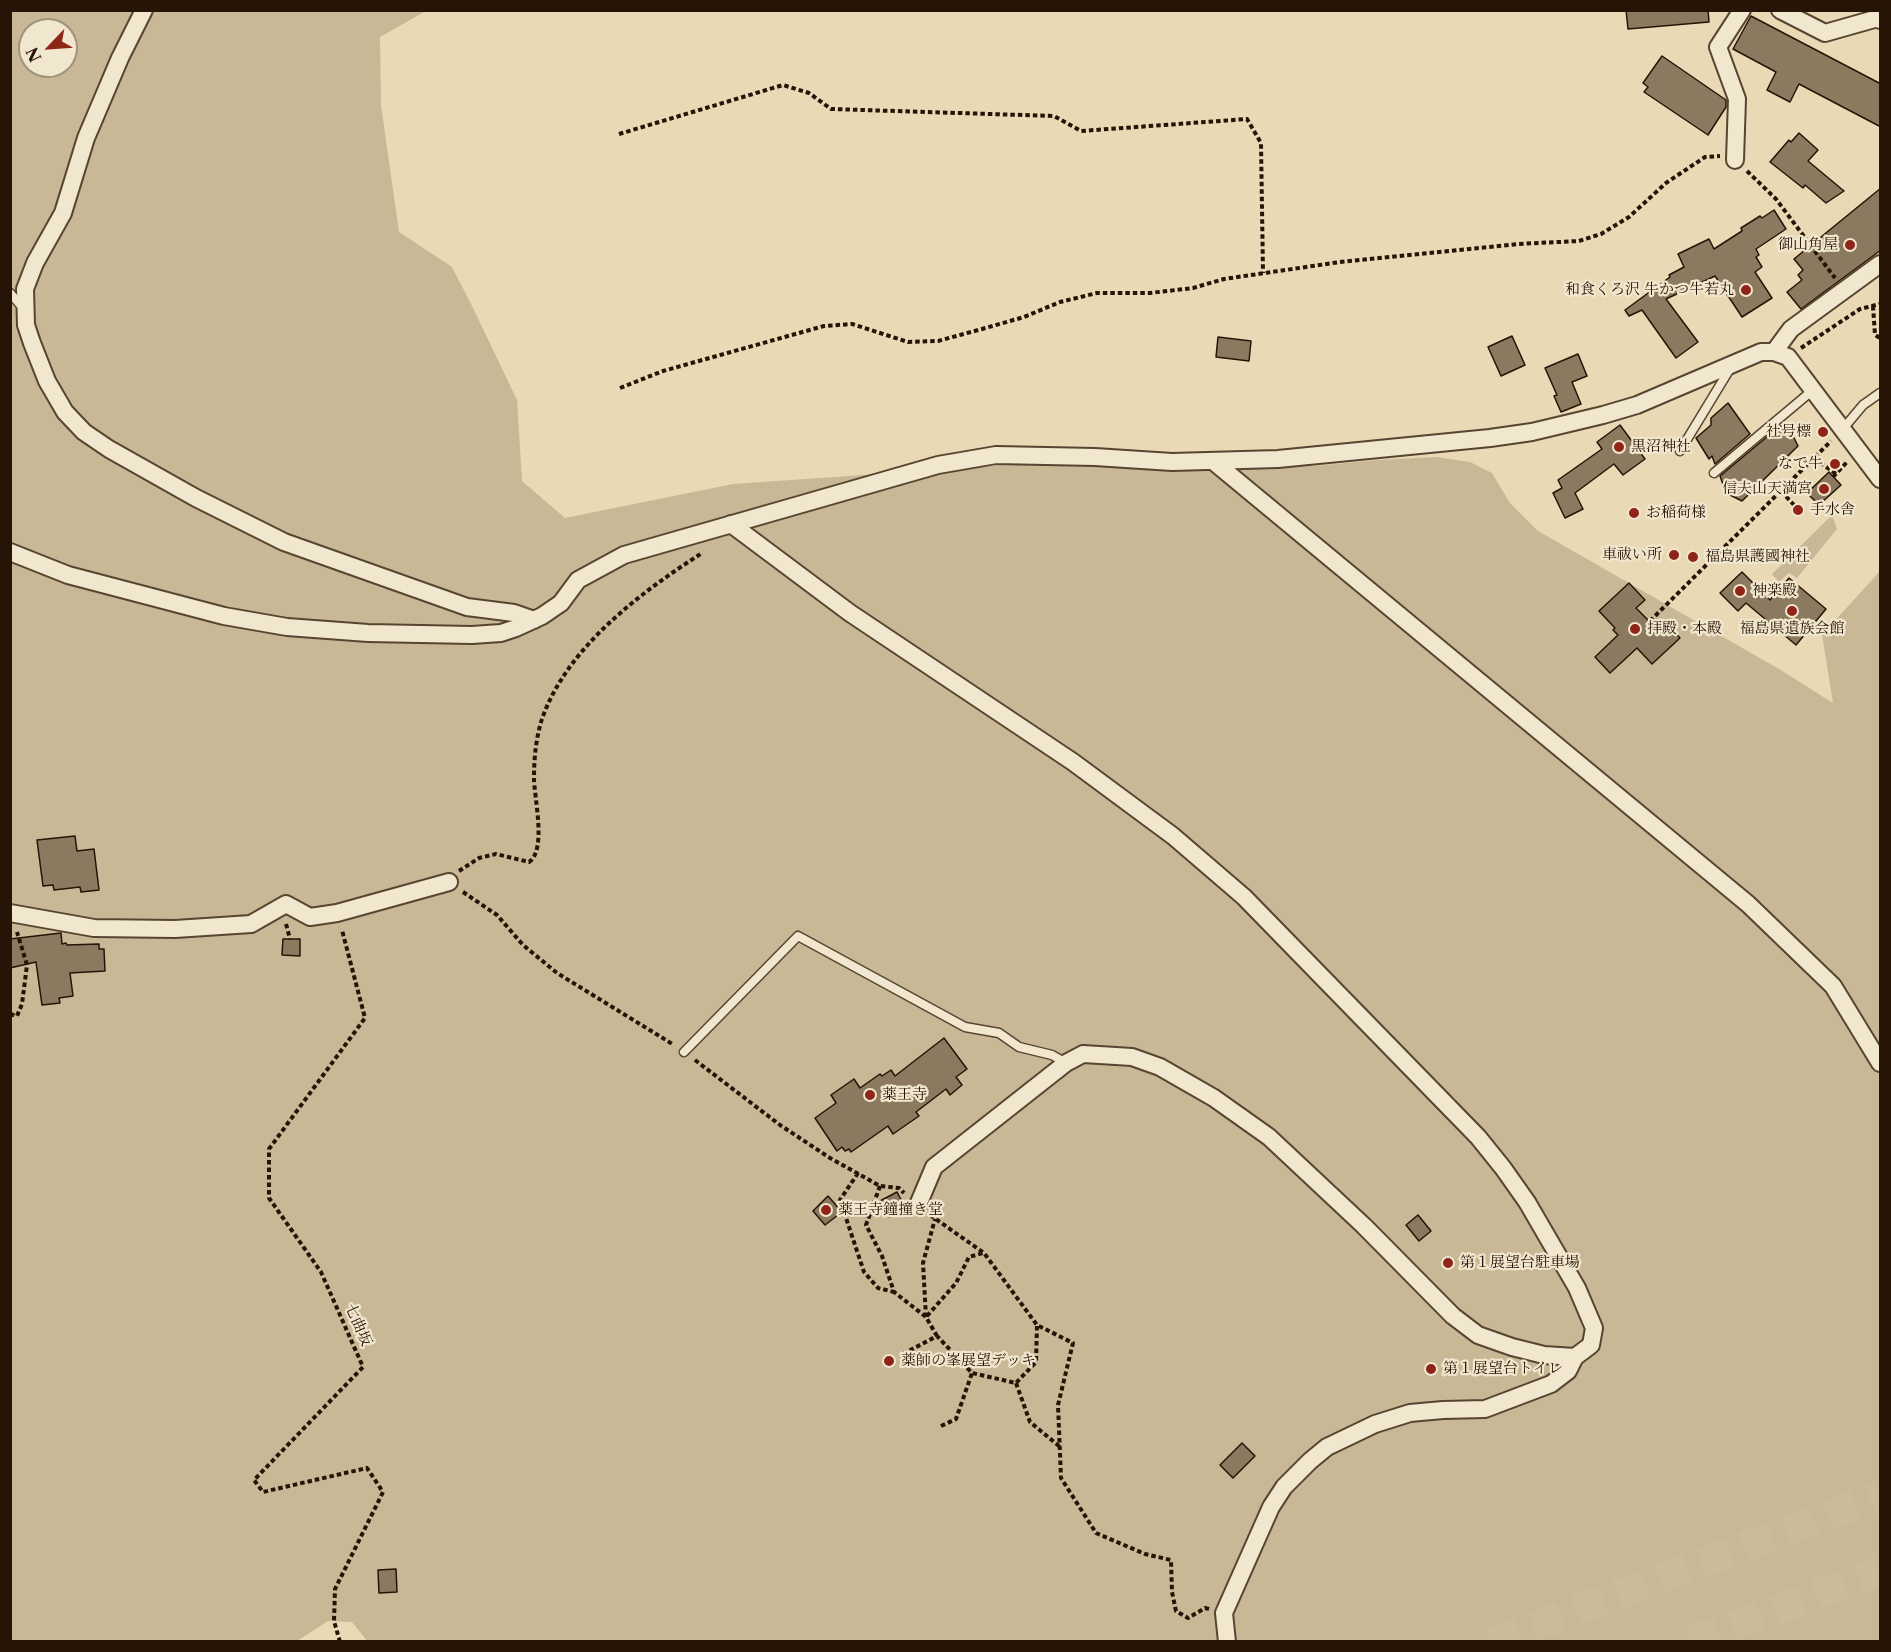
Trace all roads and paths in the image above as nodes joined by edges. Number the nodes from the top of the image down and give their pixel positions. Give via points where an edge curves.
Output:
1 (144, 10) edge
2 (1742, 10) edge
3 (1780, 10) edge
4 (1881, 20) edge
5 (619, 134) dead end
6 (1735, 160) junction
7 (1881, 264) edge
8 (1263, 273) junction
9 (1845, 291) junction
10 (10, 293) edge
11 (1881, 304) edge
12 (1873, 306) junction
13 (24, 309) junction
14 (1881, 338) edge
15 (1781, 354) junction
16 (1733, 364) junction
17 (620, 388) dead end
18 (1814, 390) junction
19 (1881, 393) edge
20 (1842, 430) junction
21 (1680, 450) dead end
22 (1814, 458) junction
23 (1213, 461) junction
24 (1845, 463) dead end
25 (1713, 472) dead end
26 (1881, 479) edge
27 (1780, 491) junction
28 (1794, 505) dead end
29 (731, 524) junction
30 (706, 550) dead end
31 (10, 552) edge
32 (534, 620) junction
33 (1650, 621) dead end
34 (449, 882) junction
35 (11, 914) edge
36 (337, 914) junction
37 (285, 921) dead end
38 (290, 939) dead end
39 (10, 1014) edge
40 (684, 1052) junction
41 (1066, 1063) junction
42 (1881, 1063) edge
43 (858, 1173) junction
44 (880, 1186) junction
45 (918, 1205) junction
46 (935, 1219) junction
47 (984, 1253) junction
48 (894, 1292) junction
49 (926, 1317) junction
50 (1037, 1325) junction
51 (937, 1336) junction
52 (903, 1354) dead end
53 (1575, 1357) junction
54 (972, 1373) junction
55 (1016, 1383) junction
56 (941, 1426) dead end
57 (1059, 1446) junction
58 (1224, 1613) junction
59 (340, 1641) edge
60 (1227, 1641) edge

1 - 13 street via 86,138 63,213 35,263 25,288
2 - 6 street via 1719,47 1737,99
3 - 4 street via 1825,33
5 - 8 path via 783,85 809,93 831,109 1054,116 1081,131 1246,119 1261,143
6 - 8 path via 1705,158 1666,183 1629,218 1579,241 1340,262
6 - 9 path via 1776,199
7 - 9 street
8 - 17 path via 1150,293 1097,293 938,341 908,342 852,324 824,326 663,371
9 - 15 street via 1791,329
10 - 13 lane
11 - 12 path
12 - 14 path via 1875,335
12 - 15 path via 1860,309
13 - 32 street via 47,381 65,412 84,432 109,449 284,542 467,607 514,613
15 - 16 street via 1761,352
15 - 18 street
16 - 21 lane
16 - 23 street via 1637,405 1532,432 1278,459
18 - 20 street
18 - 25 lane
19 - 20 lane via 1863,405
20 - 22 path
20 - 26 street
22 - 24 path via 1835,476
22 - 27 path
23 - 29 street via 996,455 938,465
23 - 42 street via 1748,904 1833,986
27 - 28 path
27 - 33 path
29 - 32 street via 624,555 578,580 561,603
29 - 53 street via 850,613 1073,762 1173,836 1244,897 1478,1137 1503,1168 1577,1288 1593,1328 1591,1346
30 - 34 path via 618,614 559,682 537,738 534,778 538,838 534,858 530,862 502,854 487,856 472,862
31 - 32 street via 104,586 224,616 287,627 472,635 501,633
34 - 36 street
34 - 40 path via 497,915 523,945 557,973
35 - 36 street via 94,928 175,929 251,924 286,904 310,917
35 - 39 path via 27,965 22,1004 17,1016
36 - 59 path, 七曲坂 via 365,1018 269,1149 269,1198 321,1272 363,1367 254,1480 263,1492 367,1468 383,1492 335,1589 334,1621
37 - 38 path
40 - 41 lane via 798,936 965,1026 999,1033 1019,1047 1052,1055
40 - 43 path via 780,1125
41 - 45 street via 934,1167
41 - 53 street via 1083,1054 1132,1057 1160,1067 1269,1137 1453,1316 1478,1335 1545,1355
43 - 44 path
43 - 48 path via 840,1200 864,1272 878,1288
44 - 45 path via 899,1188
44 - 48 path via 866,1225
45 - 46 path
46 - 47 path
46 - 49 path via 923,1263
47 - 49 path via 969,1257 956,1282
47 - 50 path
48 - 49 path
49 - 51 path
50 - 55 path via 1036,1362
50 - 57 path via 1073,1343 1058,1405
51 - 52 path
51 - 54 path
53 - 58 street via 1568,1371 1551,1384 1505,1402 1485,1409 1410,1413 1375,1424 1327,1448 1296,1473 1271,1507
54 - 55 path
54 - 56 path via 956,1419
55 - 57 path via 1030,1422
57 - 58 path via 1061,1478 1096,1533 1145,1554 1171,1560 1176,1611 1188,1618 1205,1608
58 - 60 street

